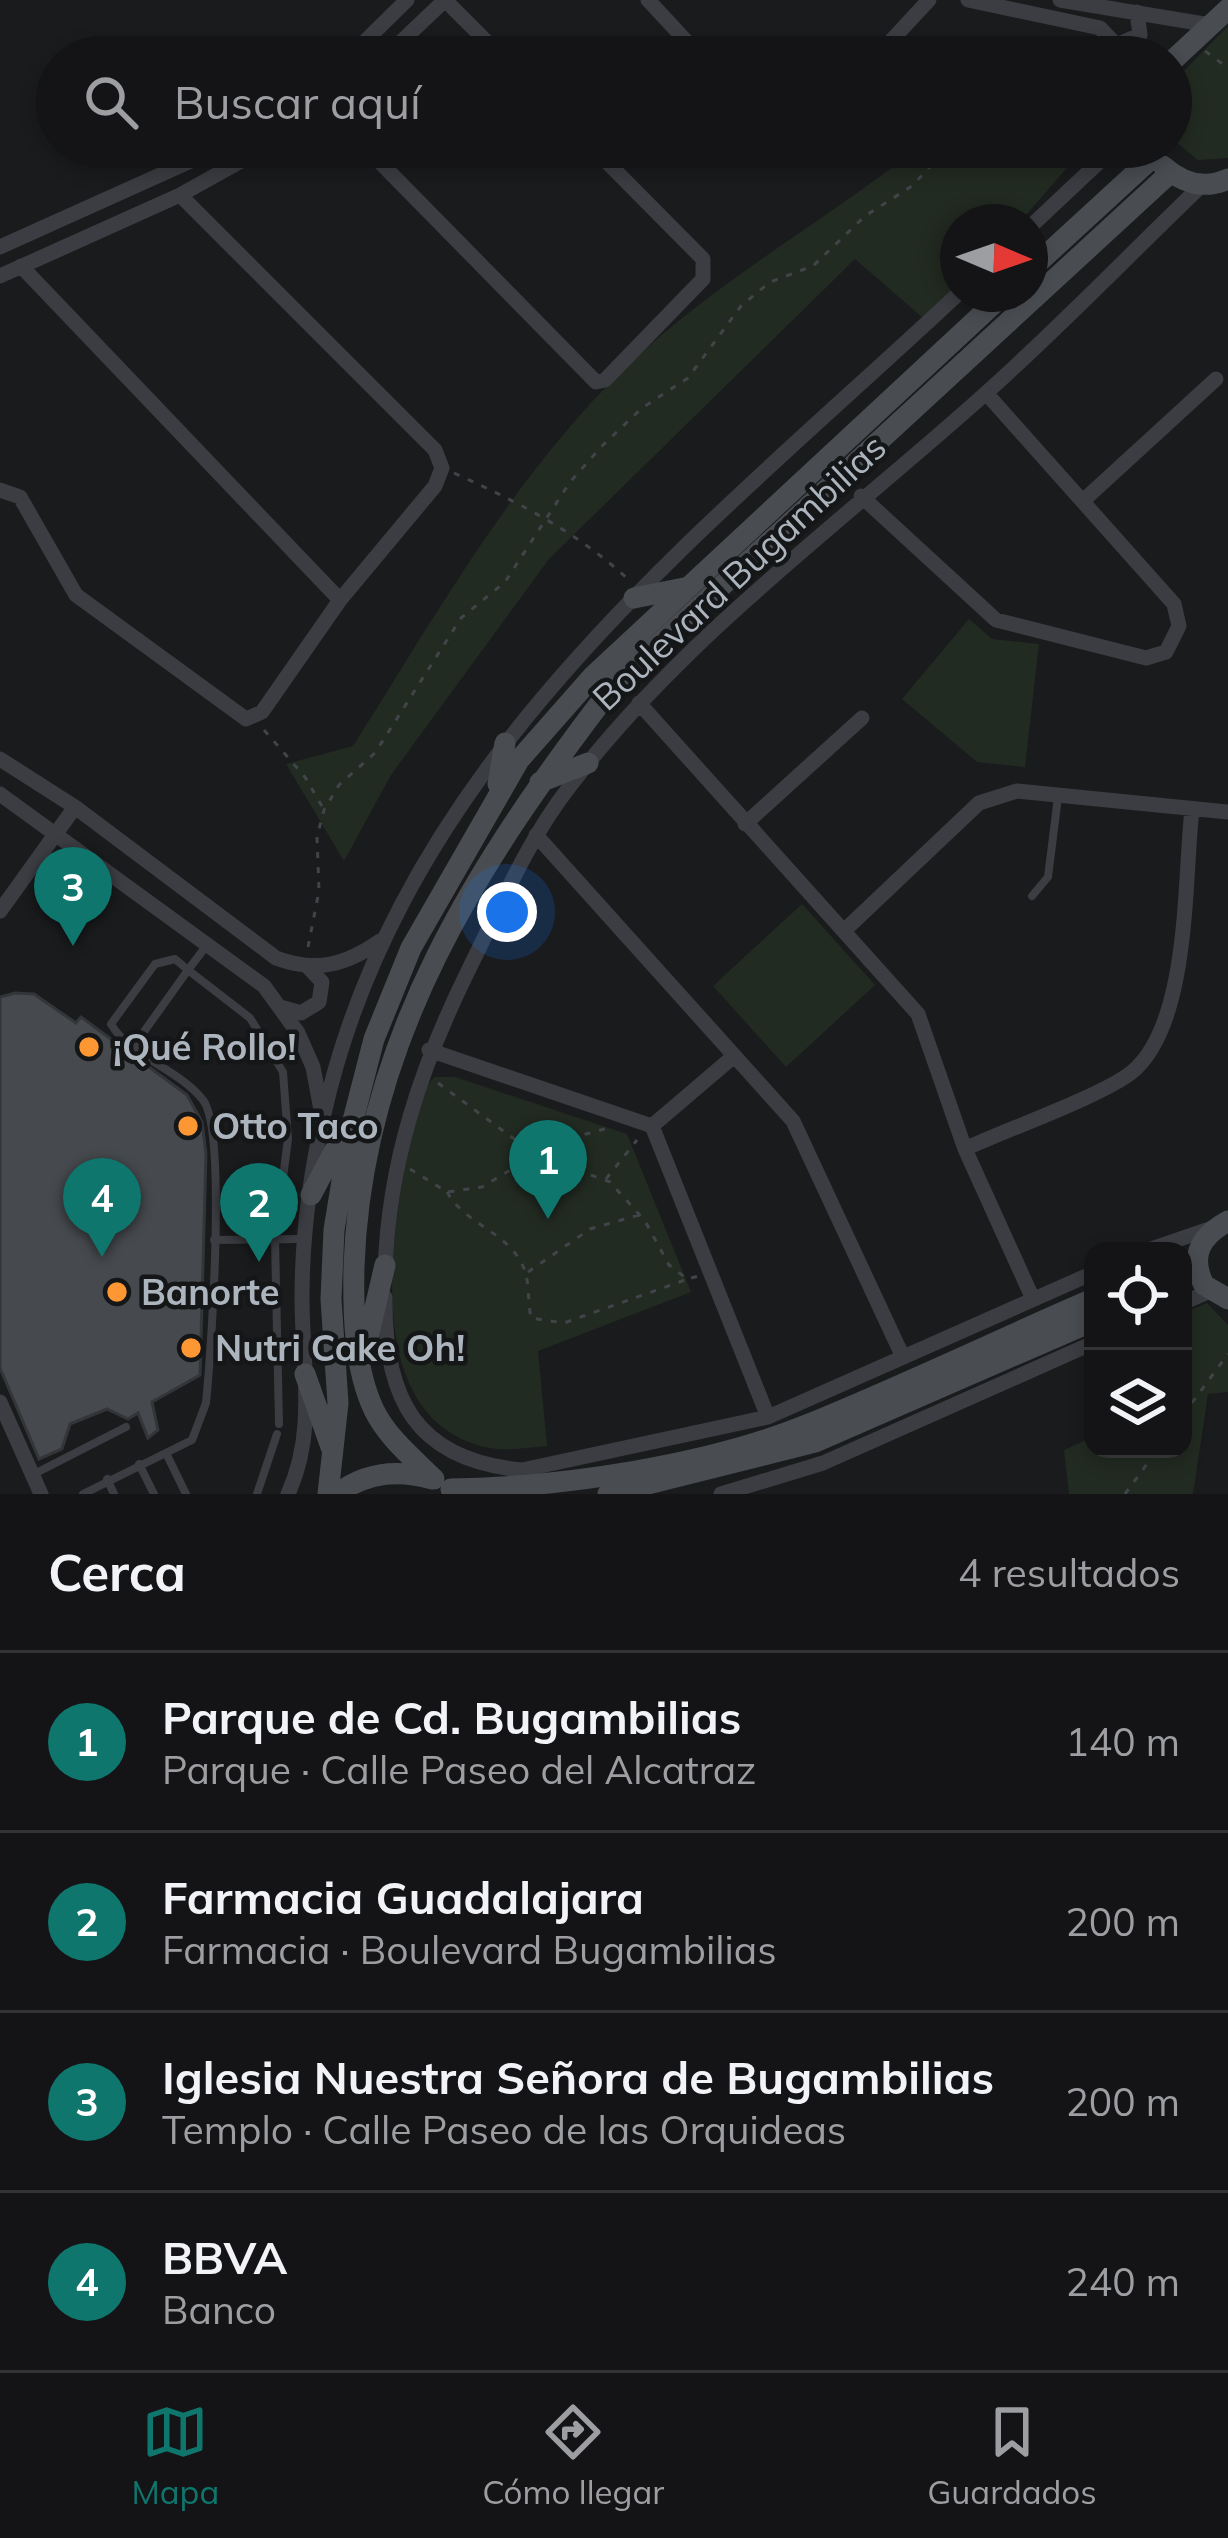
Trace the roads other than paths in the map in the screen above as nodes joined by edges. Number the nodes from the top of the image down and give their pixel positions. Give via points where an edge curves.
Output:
1 (407, 0) edge
2 (445, 0) edge
3 (648, 0) edge
4 (929, 0) edge
5 (968, 0) edge
6 (1060, 0) edge
7 (1228, 10) edge
8 (1137, 12) junction
9 (1210, 26) junction
10 (370, 36) edge
11 (407, 36) edge
12 (481, 36) edge
13 (681, 36) edge
14 (896, 36) edge
15 (1109, 36) edge
16 (1139, 36) edge
17 (1192, 43) edge
18 (175, 168) edge
19 (228, 168) edge
20 (386, 168) edge
21 (613, 168) edge
22 (1092, 168) edge
23 (1147, 168) edge
24 (1148, 168) edge
25 (1179, 168) edge
26 (1218, 184) edge
27 (179, 195) junction
28 (1048, 209) edge
29 (0, 247) edge
30 (1048, 254) edge
31 (21, 266) junction
32 (0, 276) edge
33 (940, 311) edge
34 (984, 312) edge
35 (1216, 379) dead end
36 (986, 393) junction
37 (0, 490) edge
38 (861, 496) junction
39 (1085, 499) junction
40 (685, 588) junction
41 (637, 595) junction
42 (340, 600) junction
43 (639, 703) junction
44 (862, 718) dead end
45 (505, 743) junction
46 (0, 759) edge
47 (588, 763) junction
48 (539, 782) junction
49 (0, 794) edge
50 (1058, 795) junction
51 (496, 801) junction
52 (75, 807) junction
53 (1192, 808) junction
54 (1228, 812) edge
55 (745, 824) junction
56 (57, 831) junction
57 (536, 835) junction
58 (1032, 896) dead end
59 (0, 911) edge
60 (847, 928) junction
61 (382, 939) junction
62 (208, 944) junction
63 (308, 967) junction
64 (188, 970) junction
65 (281, 1006) junction
66 (133, 1046) junction
67 (429, 1050) junction
68 (734, 1056) junction
69 (355, 1112) junction
70 (323, 1117) junction
71 (652, 1126) junction
72 (965, 1148) junction
73 (310, 1195) junction
74 (1223, 1224) edge
75 (274, 1239) junction
76 (304, 1239) junction
77 (214, 1240) junction
78 (1171, 1242) edge
79 (1192, 1249) edge
80 (1192, 1253) edge
81 (385, 1265) junction
82 (1084, 1278) edge
83 (1212, 1294) edge
84 (1033, 1299) junction
85 (1084, 1303) edge
86 (1084, 1325) edge
87 (1084, 1347) edge
88 (903, 1358) junction
89 (361, 1368) junction
90 (305, 1374) junction
91 (865, 1375) junction
92 (0, 1402) edge
93 (853, 1403) junction
94 (768, 1417) junction
95 (126, 1427) dead end
96 (166, 1453) junction
97 (334, 1453) junction
98 (139, 1464) junction
99 (33, 1474) junction
100 (107, 1479) junction
101 (448, 1487) edge
102 (41, 1494) edge
103 (82, 1494) edge
104 (114, 1494) edge
105 (154, 1494) edge
106 (186, 1494) edge
107 (256, 1494) edge
108 (288, 1494) edge
109 (328, 1494) edge
110 (338, 1494) edge
111 (608, 1494) edge
112 (721, 1494) edge

1 - 10 street
2 - 11 street
2 - 12 street
3 - 13 street
4 - 14 street
5 - 15 street
6 - 8 street
7 - 9 street
8 - 9 street
8 - 16 street
9 - 17 street
18 - 29 street
19 - 27 street
20 - 21 street via 596,382 706,269
22 - 28 street
23 - 30 street
24 - 48 street, Boulevard Bugambilias via 614,685
25 - 26 street
26 - 36 street, Boulevard Bugambilias
27 - 31 street
27 - 42 street via 435,450 442,468 435,486
31 - 32 street
31 - 42 street
33 - 41 street, Boulevard Bugambilias
34 - 40 street, Boulevard Bugambilias
35 - 39 street
36 - 38 street, Boulevard Bugambilias
36 - 39 street
37 - 42 street via 20,497 76,596 243,717
38 - 39 street via 1009,627 1146,658 1166,652 1178,634 1174,604
38 - 43 street, Boulevard Bugambilias
40 - 41 street
40 - 51 street, Boulevard Bugambilias via 593,676 519,760
41 - 45 street, Boulevard Bugambilias via 569,661
43 - 47 street, Boulevard Bugambilias
43 - 55 street
44 - 55 street
45 - 51 street
45 - 61 street, Boulevard Bugambilias via 410,881
46 - 52 street
47 - 48 street
47 - 57 street, Boulevard Bugambilias
48 - 89 street, Boulevard Bugambilias via 433,953 392,1061 370,1135 356,1231
49 - 56 street
50 - 53 street
50 - 58 lane via 1048,878
50 - 60 street via 1007,792 979,803
51 - 69 street, Boulevard Bugambilias via 411,949
52 - 56 street
52 - 63 street via 276,958
53 - 54 street
53 - 72 street via 1172,998 1157,1041 1129,1075
55 - 60 street
56 - 59 street
56 - 62 street
57 - 67 street, Boulevard Bugambilias
57 - 68 street
60 - 72 street via 918,1014
61 - 63 street via 355,958
61 - 70 street, Boulevard Bugambilias
62 - 64 lane
62 - 65 street
63 - 65 street via 322,982 319,1002 301,1013
64 - 66 lane
64 - 66 lane via 173,958 158,962 112,1019 112,1029
64 - 75 lane via 250,1018 283,1072 288,1139
65 - 70 street via 313,1067
66 - 77 lane via 186,1082 212,1114
67 - 71 street
67 - 81 street, Boulevard Bugambilias via 398,1162
68 - 71 street
68 - 88 street via 794,1121
69 - 73 street
69 - 97 street, Boulevard Bugambilias via 334,1230
70 - 73 street, Boulevard Bugambilias
71 - 94 street
72 - 84 street
73 - 76 street, Boulevard Bugambilias
74 - 78 street
74 - 79 street
75 - 76 lane
75 - 77 lane
75 - 107 lane via 278,1429
76 - 90 street, Boulevard Bugambilias
77 - 96 lane via 203,1418 192,1440
80 - 83 street
81 - 89 street
81 - 94 street, Boulevard Bugambilias via 385,1318 401,1402 448,1453 521,1469
82 - 84 street, Boulevard Bugambilias
84 - 88 street, Boulevard Bugambilias
85 - 93 street
86 - 111 street via 815,1442
87 - 112 street via 823,1463
88 - 91 street, Boulevard Bugambilias
89 - 101 street, Boulevard Bugambilias via 374,1411
90 - 97 street
90 - 108 street, Boulevard Bugambilias via 305,1443
91 - 93 street
91 - 94 street, Boulevard Bugambilias
92 - 99 street
93 - 101 street via 731,1448 540,1487
95 - 99 lane
96 - 98 lane
96 - 106 lane
97 - 109 street, Boulevard Bugambilias
98 - 100 lane
98 - 105 lane
99 - 102 street
100 - 103 lane
100 - 104 lane
101 - 110 street via 387,1473

